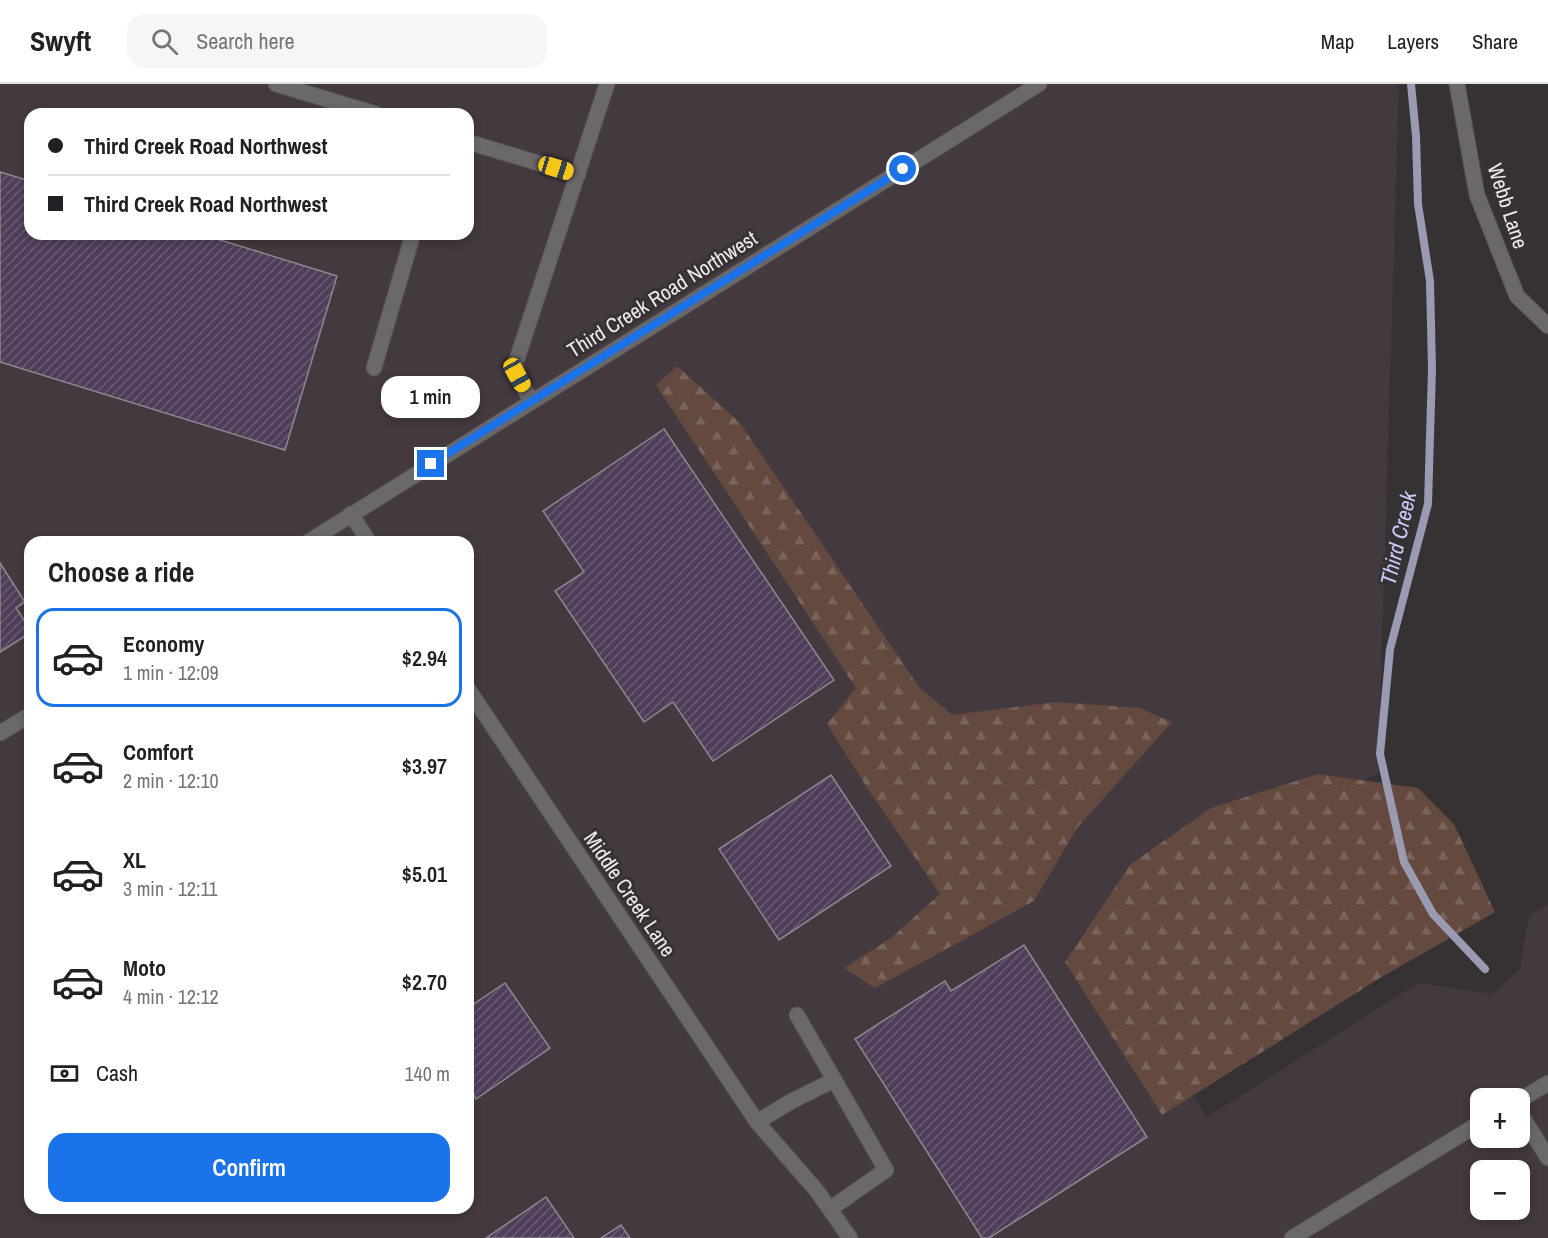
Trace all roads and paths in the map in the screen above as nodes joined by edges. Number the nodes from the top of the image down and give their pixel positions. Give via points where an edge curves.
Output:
1 (276, 84) edge
2 (607, 84) edge
3 (1040, 84) edge
4 (1457, 84) edge
5 (356, 108) edge
6 (474, 144) edge
7 (578, 175) junction
8 (411, 240) edge
9 (1548, 327) edge
10 (374, 368) dead end
11 (531, 401) junction
12 (351, 514) junction
13 (318, 536) edge
14 (365, 536) edge
15 (474, 698) edge
16 (24, 719) edge
17 (0, 733) edge
18 (797, 1016) dead end
19 (834, 1080) junction
20 (1548, 1083) edge
21 (1530, 1094) edge
22 (757, 1122) junction
23 (1530, 1129) edge
24 (1470, 1130) edge
25 (1548, 1158) edge
26 (830, 1209) junction
27 (850, 1238) edge
28 (1292, 1238) edge

1 - 5 street
2 - 7 street
3 - 11 street, Third Creek Road Northwest
4 - 9 street, Webb Lane via 1477,195 1517,296
6 - 7 street
7 - 11 street via 516,362 517,375
8 - 10 street
11 - 12 street, Third Creek Road Northwest
12 - 13 street, Third Creek Road Northwest
12 - 14 street
15 - 22 street, Middle Creek Lane
16 - 17 street
18 - 19 street
19 - 22 street
19 - 26 street via 886,1170
20 - 21 street
22 - 26 street, Middle Creek Lane
23 - 25 street
24 - 28 street
26 - 27 street, Middle Creek Lane

